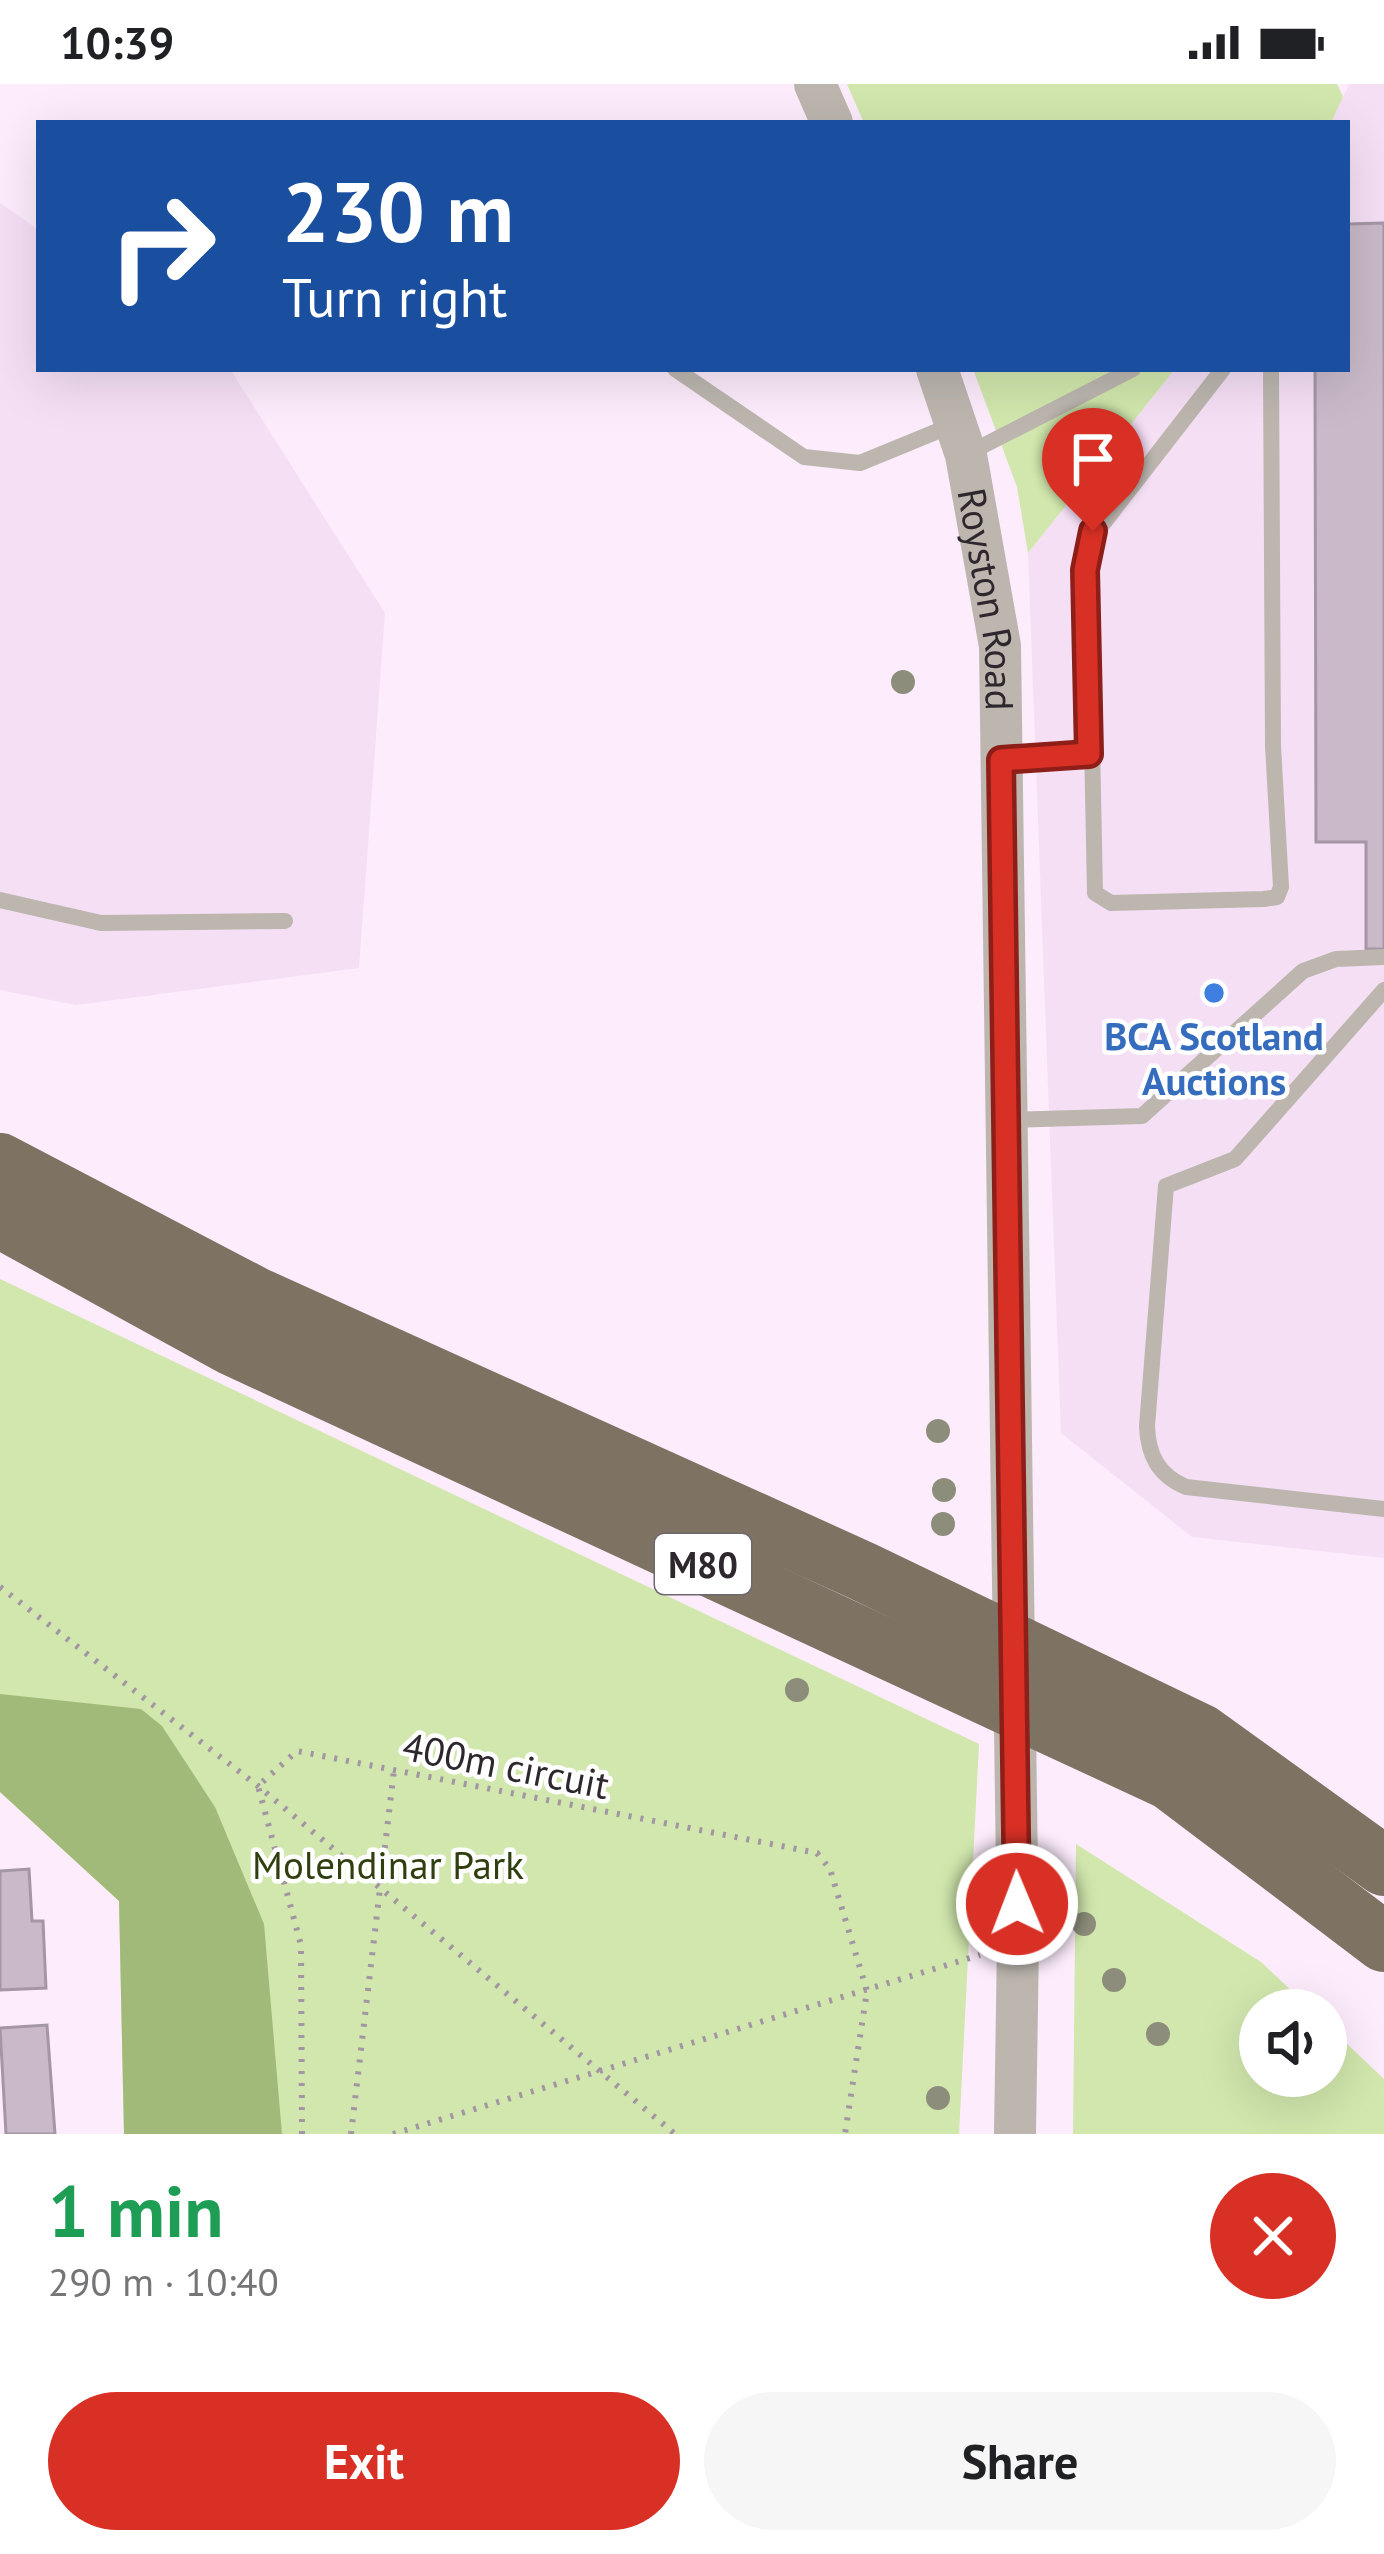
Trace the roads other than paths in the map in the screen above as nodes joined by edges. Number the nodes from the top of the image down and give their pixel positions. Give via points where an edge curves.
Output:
1 (815, 84) edge
2 (831, 120) edge
3 (679, 372) edge
4 (938, 372) edge
5 (1126, 372) edge
6 (1220, 372) edge
7 (1271, 372) edge
8 (961, 439) junction
9 (1089, 754) junction
10 (1001, 760) junction
11 (0, 900) edge
12 (285, 921) dead end
13 (1384, 957) edge
14 (1384, 989) edge
15 (1007, 1120) junction
16 (0, 1163) edge
17 (0, 1218) edge
18 (1384, 1509) edge
19 (1384, 1866) edge
20 (1384, 1942) edge
21 (1015, 2134) edge

1 - 2 street
3 - 8 lane via 804,457 860,463
4 - 8 street, Royston Road
5 - 8 lane
6 - 9 lane via 1088,542
7 - 9 lane via 1277,897 1111,903 1095,893
8 - 10 street, Royston Road via 1000,646
9 - 10 lane
10 - 15 street, Royston Road
11 - 12 lane via 101,923
13 - 15 lane via 1336,959 1304,971 1142,1116
14 - 18 lane via 1235,1159 1166,1186 1147,1426 1153,1460 1186,1487
15 - 21 street, Royston Road
16 - 19 highway, M80 via 256,1297 1201,1734
17 - 20 highway, M80 via 231,1346 1169,1780

